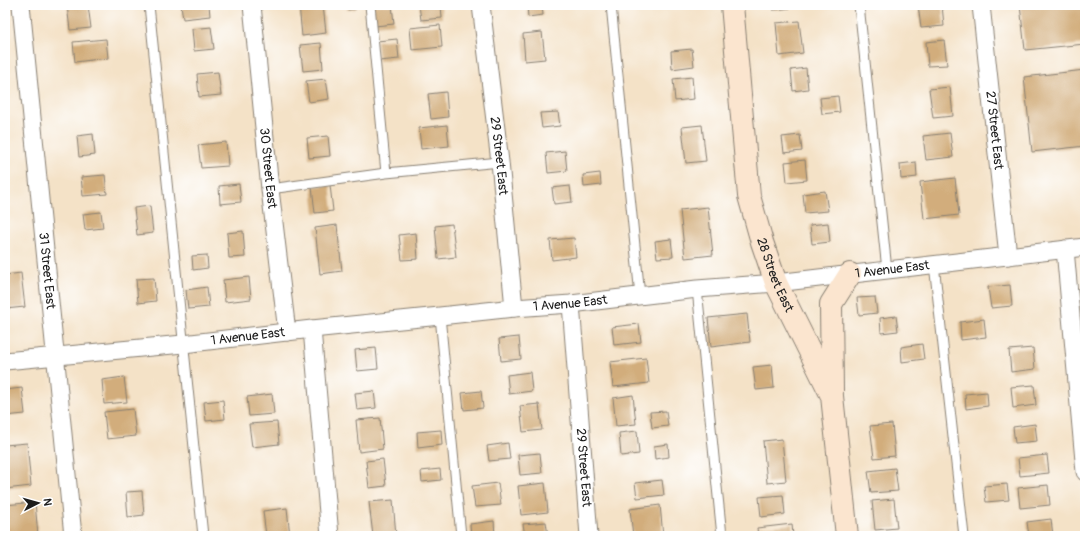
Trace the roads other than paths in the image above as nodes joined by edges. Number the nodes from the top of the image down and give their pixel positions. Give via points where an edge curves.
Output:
1 (21, 5) edge
2 (149, 5) edge
3 (252, 5) edge
4 (370, 5) edge
5 (481, 5) edge
6 (611, 5) edge
7 (732, 5) edge
8 (859, 5) edge
9 (981, 5) edge
10 (500, 162) junction
11 (386, 173) junction
12 (270, 188) junction
13 (1085, 247) edge
14 (1065, 249) junction
15 (1008, 256) junction
16 (934, 264) junction
17 (887, 270) junction
18 (850, 274) junction
19 (776, 282) junction
20 (697, 289) junction
21 (640, 296) junction
22 (571, 304) junction
23 (514, 308) junction
24 (440, 316) junction
25 (312, 329) junction
26 (287, 332) junction
27 (183, 344) junction
28 (55, 356) junction
29 (5, 362) edge
30 (832, 396) junction
31 (1085, 472) edge
32 (73, 536) edge
33 (203, 536) edge
34 (330, 536) edge
35 (461, 536) edge
36 (589, 536) edge
37 (722, 536) edge
38 (847, 536) edge
39 (964, 536) edge

1 - 28 street, 31 Street East
2 - 27 lane
3 - 12 street, 30 Street East
4 - 11 lane
5 - 10 street, 29 Street East
6 - 21 lane
7 - 19 street, 28 Street East via 749,196
8 - 17 lane
9 - 15 street, 27 Street East
10 - 11 lane
10 - 23 street, 29 Street East
11 - 12 lane
12 - 26 street, 30 Street East
13 - 14 street, 1 Avenue East
14 - 15 street, 1 Avenue East
14 - 31 street
15 - 16 street, 1 Avenue East
16 - 17 street, 1 Avenue East
16 - 39 lane
17 - 18 street, 1 Avenue East
18 - 19 street, 1 Avenue East
18 - 30 street via 831,304
19 - 20 street, 1 Avenue East
19 - 30 street, 28 Street East
20 - 21 street, 1 Avenue East
20 - 37 lane
21 - 22 street, 1 Avenue East
22 - 23 street, 1 Avenue East
22 - 36 street, 29 Street East
23 - 24 street, 1 Avenue East
24 - 25 street, 1 Avenue East
24 - 35 lane
25 - 26 street, 1 Avenue East
25 - 34 street
26 - 27 street, 1 Avenue East
27 - 28 street, 1 Avenue East
27 - 33 lane
28 - 29 street, 1 Avenue East
28 - 32 street, 31 Street East
30 - 38 street, 28 Street East

